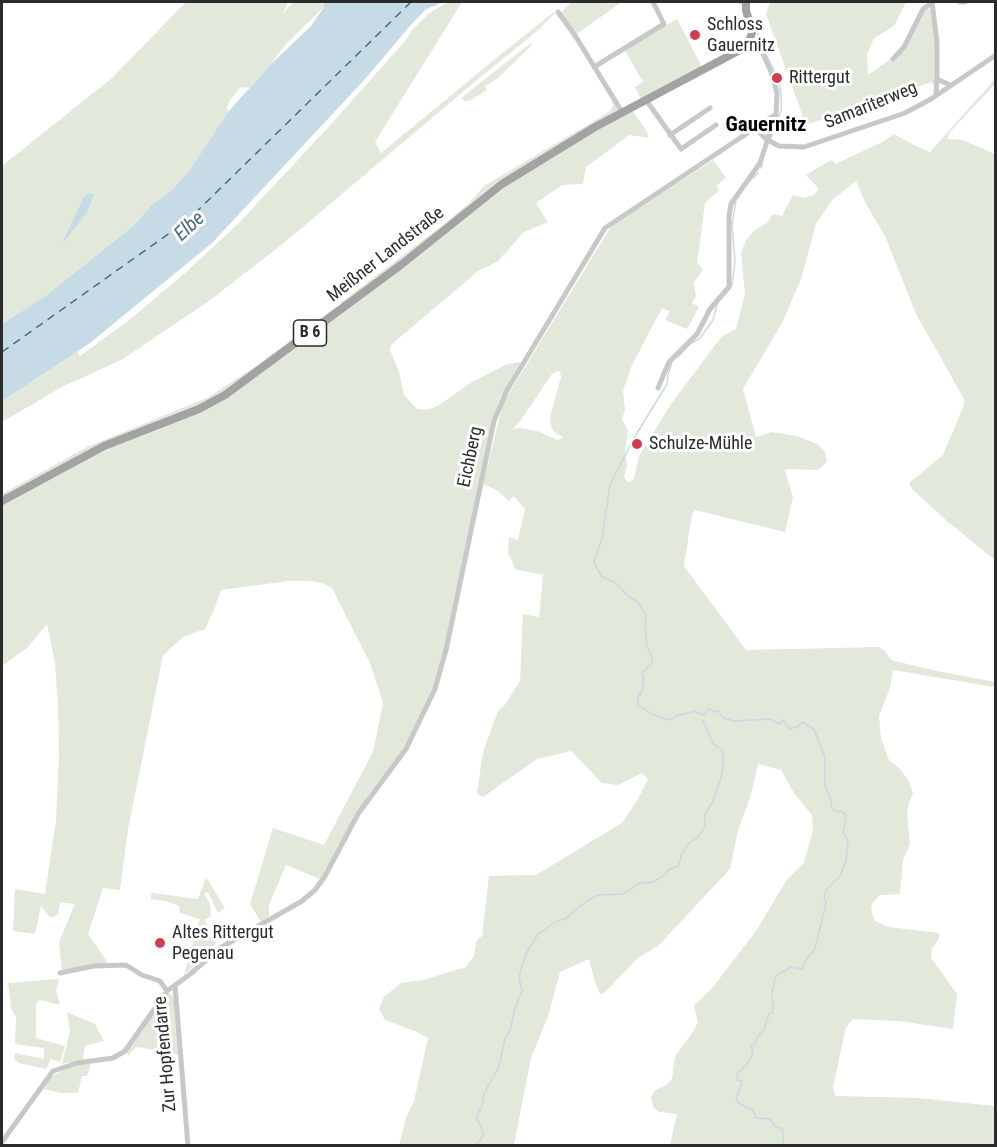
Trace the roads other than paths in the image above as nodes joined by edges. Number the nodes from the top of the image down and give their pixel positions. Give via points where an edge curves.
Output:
1 (653, 2) edge
2 (746, 2) edge
3 (932, 2) edge
4 (960, 2) edge
5 (964, 2) edge
6 (558, 12) dead end
7 (751, 39) junction
8 (996, 55) edge
9 (893, 59) dead end
10 (594, 67) junction
11 (938, 79) junction
12 (950, 86) junction
13 (936, 95) junction
14 (646, 100) junction
15 (710, 108) dead end
16 (622, 112) junction
17 (776, 114) junction
18 (716, 125) dead end
19 (754, 127) junction
20 (670, 135) junction
21 (769, 141) junction
22 (658, 388) dead end
23 (2, 501) edge
24 (315, 890) joint
25 (60, 973) dead end
26 (175, 986) junction
27 (167, 991) junction
28 (2, 1142) edge
29 (188, 1146) edge

1 - 10 street via 664,24
2 - 7 main road
3 - 9 street via 923,9 904,47
3 - 11 street
4 - 5 street
6 - 10 street
7 - 14 main road, B 6 via 740,50
7 - 17 street via 760,47 774,78
8 - 12 street, Samariterweg
10 - 16 street
11 - 12 street
11 - 13 street
12 - 13 street, Samariterweg
13 - 21 street, Samariterweg via 905,113 804,147 783,147
14 - 16 main road, B 6
14 - 20 street
15 - 20 street
16 - 23 main road, Meißner Landstraße / B 6 via 502,184 402,264 225,395 104,446
17 - 19 street, Eichberg
17 - 21 street
18 - 20 street via 681,148
19 - 21 street
19 - 24 street, Eichberg via 605,228 506,392 494,421 435,689 406,749 358,814
21 - 22 street via 757,169 731,204 729,287 710,309 697,333 669,362
24 - 26 street, Zur Hopfendarre via 220,948
25 - 27 street via 126,965 160,981
26 - 27 street
26 - 29 street, Zur Hopfendarre
27 - 28 street via 125,1051 106,1060 61,1067 50,1076

